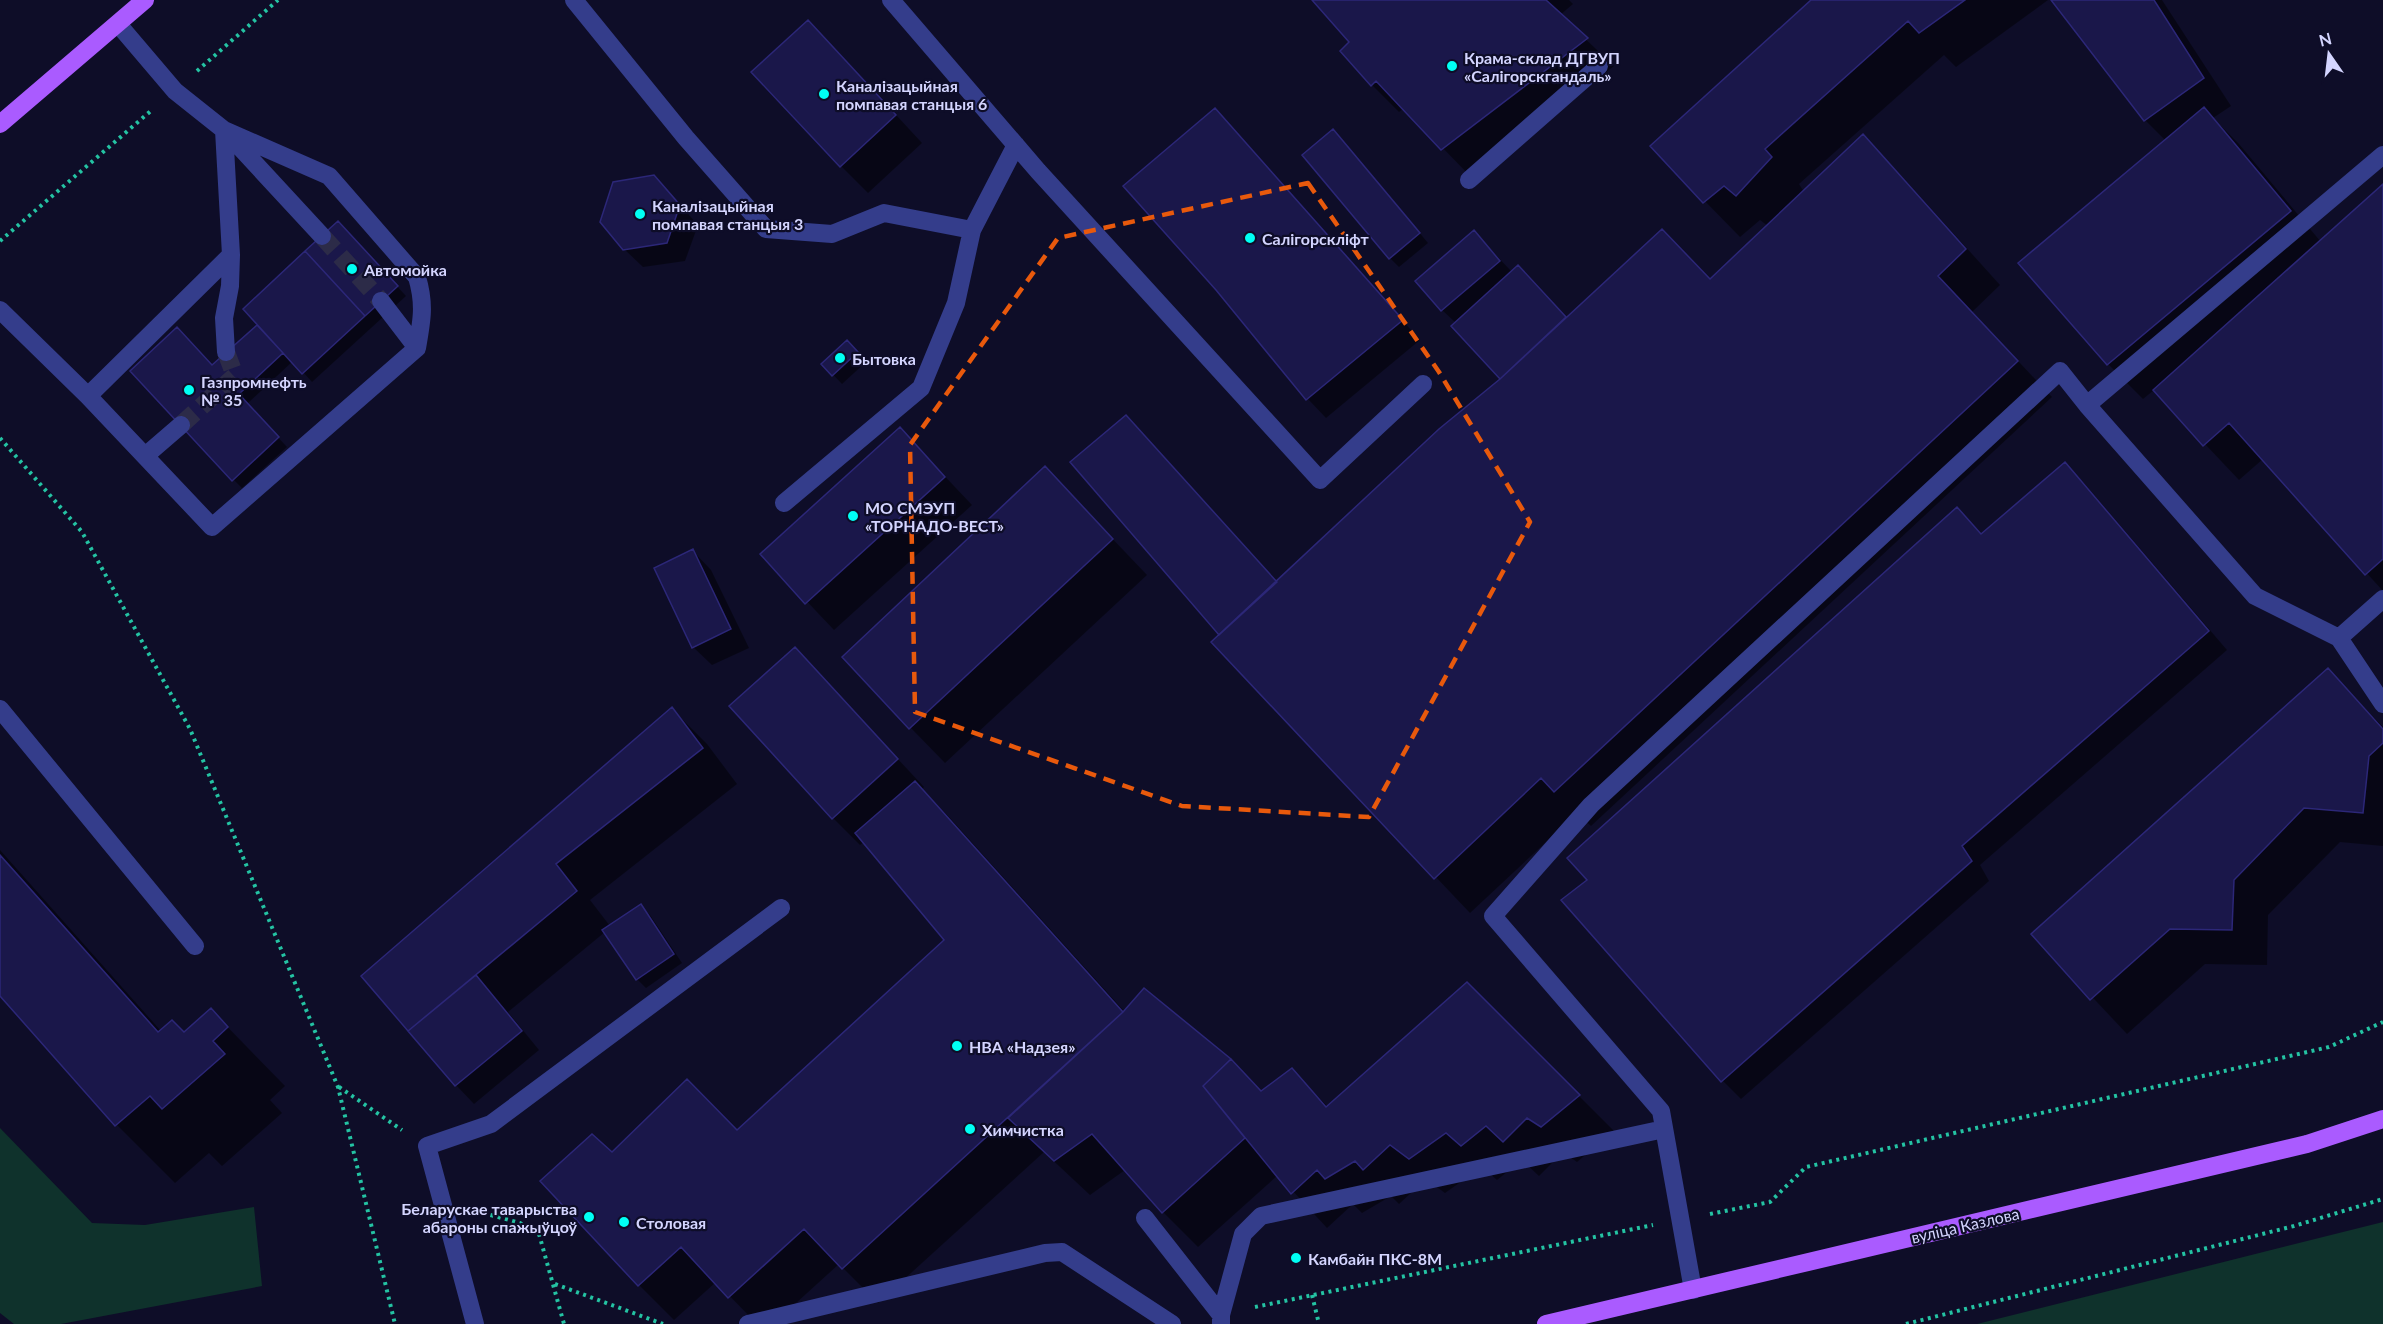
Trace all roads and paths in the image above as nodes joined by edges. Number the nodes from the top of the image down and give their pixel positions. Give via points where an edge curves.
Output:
1 (145, 0) edge
2 (278, 0) edge
3 (573, 0) edge
4 (891, 0) edge
5 (118, 24) junction
6 (1599, 66) dead end
7 (175, 91) junction
8 (0, 124) edge
9 (224, 130) junction
10 (1016, 146) junction
11 (2383, 155) edge
12 (1469, 180) dead end
13 (972, 230) junction
14 (322, 236) tunnel mouth
15 (0, 241) edge
16 (231, 255) junction
17 (381, 301) tunnel mouth
18 (0, 310) edge
19 (417, 348) junction
20 (226, 352) tunnel mouth
21 (1423, 384) dead end
22 (88, 396) junction
23 (2087, 405) junction
24 (181, 426) tunnel mouth
25 (0, 438) edge
26 (145, 456) junction
27 (784, 503) dead end
28 (2383, 599) edge
29 (2339, 638) junction
30 (2383, 704) edge
31 (0, 709) edge
32 (781, 908) dead end
33 (195, 946) dead end
34 (2383, 1022) edge
35 (338, 1086) junction
36 (2383, 1119) edge
37 (1664, 1129) junction
38 (427, 1146) junction
39 (2383, 1199) edge
40 (443, 1203) junction
41 (1145, 1218) dead end
42 (1682, 1219) junction
43 (554, 1284) junction
44 (1693, 1290) junction
45 (1312, 1295) junction
46 (1221, 1319) edge
47 (395, 1324) edge
48 (476, 1324) edge
49 (564, 1324) edge
50 (663, 1324) edge
51 (748, 1324) edge
52 (1172, 1324) edge
53 (1319, 1324) edge
54 (1546, 1324) edge
55 (1906, 1324) edge

1 - 5 main road
2 - 7 path
3 - 13 lane via 766,229 832,234 884,213
4 - 10 lane
5 - 7 lane
5 - 8 main road
6 - 12 lane
7 - 9 lane
7 - 15 path
9 - 14 lane
9 - 16 lane
9 - 19 lane via 329,176 417,277 423,297 423,319
10 - 13 lane
10 - 21 lane via 1320,480
11 - 23 lane
13 - 27 lane via 956,303 921,388
16 - 20 lane via 224,318
16 - 22 lane
17 - 19 lane
18 - 22 lane
19 - 26 lane via 212,527
22 - 26 lane
23 - 29 lane via 2255,596
23 - 37 lane via 2060,371 1591,805 1493,916 1661,1111
24 - 26 lane
25 - 35 path via 82,532 190,729
28 - 29 lane
29 - 30 lane
31 - 33 lane
32 - 38 lane via 491,1124
34 - 42 path via 2329,1047 1806,1167 1770,1202
35 - 38 path
35 - 47 path
36 - 44 main road, вуліца Казлова via 2307,1144
37 - 42 lane
37 - 46 lane via 1261,1216 1244,1234
38 - 40 lane
39 - 55 path via 2294,1226
40 - 43 path via 519,1223 539,1234
40 - 48 lane
41 - 46 lane
42 - 44 lane
42 - 45 path
43 - 49 path
43 - 50 path
44 - 54 main road, вуліца Казлова
45 - 46 path
45 - 53 path
51 - 52 lane via 1062,1252

